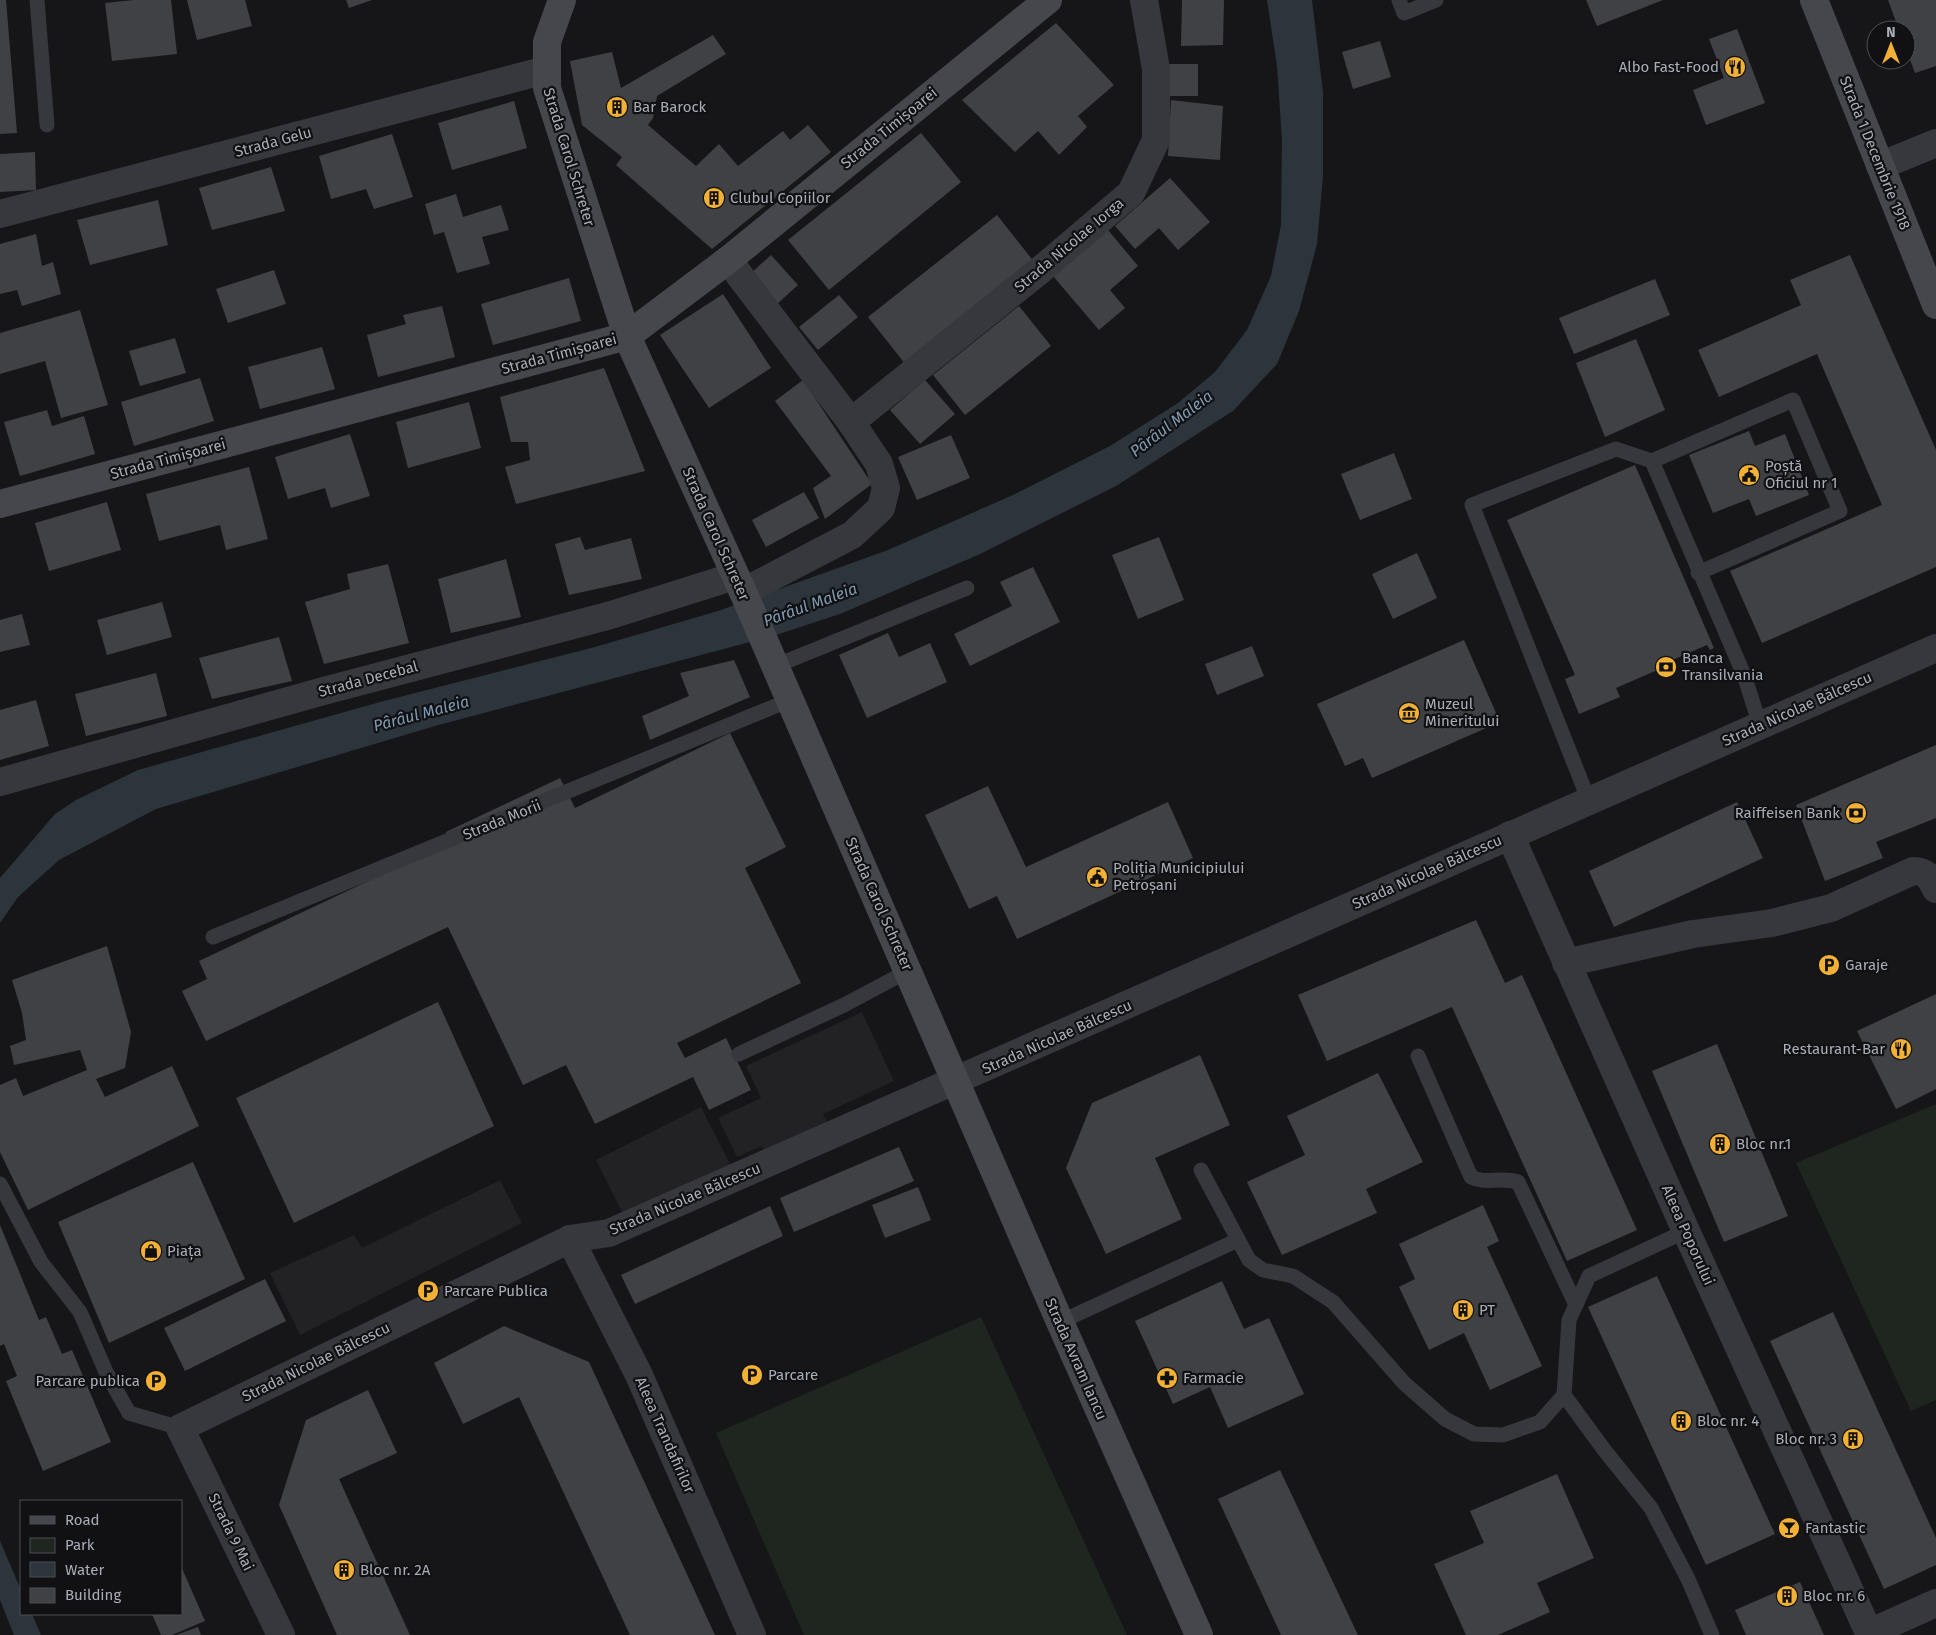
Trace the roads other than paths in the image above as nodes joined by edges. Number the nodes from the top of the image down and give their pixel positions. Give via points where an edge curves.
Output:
1 (37, 0) edge
2 (562, 0) edge
3 (1048, 0) edge
4 (1144, 0) edge
5 (1399, 0) edge
6 (1436, 0) edge
7 (1814, 0) edge
8 (546, 70) junction
9 (47, 125) dead end
10 (1936, 143) edge
11 (1880, 166) junction
12 (0, 214) edge
13 (728, 260) junction
14 (1936, 305) edge
15 (627, 336) junction
16 (851, 422) junction
17 (1652, 461) junction
18 (0, 504) edge
19 (1698, 573) junction
20 (739, 584) junction
21 (968, 588) dead end
22 (1936, 648) edge
23 (774, 666) junction
24 (790, 700) junction
25 (1760, 726) junction
26 (0, 782) edge
27 (1589, 801) junction
28 (1510, 835) junction
29 (1936, 889) edge
30 (213, 937) dead end
31 (1566, 964) junction
32 (908, 971) junction
33 (739, 1054) dead end
34 (1418, 1056) dead end
35 (957, 1081) junction
36 (1200, 1170) dead end
37 (0, 1184) edge
38 (1686, 1231) junction
39 (570, 1239) junction
40 (1238, 1240) junction
41 (1576, 1305) junction
42 (1060, 1322) junction
43 (1564, 1395) junction
44 (180, 1428) junction
45 (1936, 1603) edge
46 (1869, 1634) edge
47 (281, 1635) edge
48 (752, 1635) edge
49 (1199, 1635) edge
50 (1712, 1635) edge

1 - 9 lane
2 - 8 street, Strada Carol Schreter via 547,42
3 - 13 street, Strada Timișoarei
4 - 16 street, Strada Nicolae Iorga via 1156,69 1156,140 1131,193
5 - 6 lane via 1404,13
7 - 11 street, Strada 1 Decembrie 1918
8 - 12 street, Strada Gelu
8 - 15 street, Strada Carol Schreter via 552,108
10 - 11 street
11 - 14 street, Strada 1 Decembrie 1918
13 - 15 street, Strada Timișoarei
13 - 16 street
15 - 18 street, Strada Timișoarei
15 - 20 street, Strada Carol Schreter
16 - 20 street via 879,464 886,488 881,508 852,536
17 - 19 lane
17 - 19 lane via 1793,400 1840,512
17 - 27 lane via 1616,448 1472,505
19 - 25 lane via 1744,674
20 - 23 street, Strada Carol Schreter
20 - 26 street, Strada Decebal via 320,692
21 - 23 lane
22 - 25 street, Strada Nicolae Bălcescu
23 - 24 street, Strada Carol Schreter
24 - 30 lane, Strada Morii
24 - 32 street, Strada Carol Schreter
25 - 27 street, Strada Nicolae Bălcescu
27 - 28 street, Strada Nicolae Bălcescu
28 - 31 street, Aleea Poporului
28 - 35 street, Strada Nicolae Bălcescu
29 - 31 street via 1930,877 1922,871 1913,871 1831,908 1772,923 1693,934
31 - 38 street, Aleea Poporului
32 - 33 lane
32 - 35 street, Strada Carol Schreter
34 - 41 lane via 1471,1177 1481,1182 1503,1178 1518,1182
35 - 39 street, Strada Nicolae Bălcescu via 609,1233
35 - 42 street, Strada Avram Iancu
36 - 40 lane
37 - 44 lane via 41,1262 80,1312 106,1372 128,1412
38 - 41 lane via 1589,1276
38 - 46 street, Aleea Poporului
39 - 44 street, Strada Nicolae Bălcescu
39 - 48 street, Aleea Trandafirilor via 639,1375
40 - 42 lane
40 - 43 lane via 1249,1260 1264,1270 1293,1276 1333,1302 1404,1382 1445,1419 1474,1434 1503,1435 1540,1422
41 - 43 lane via 1569,1320
42 - 49 street, Strada Avram Iancu
43 - 50 lane via 1605,1452 1652,1508
44 - 47 street, Strada 9 Mai
45 - 46 street, Aleea Poporului

